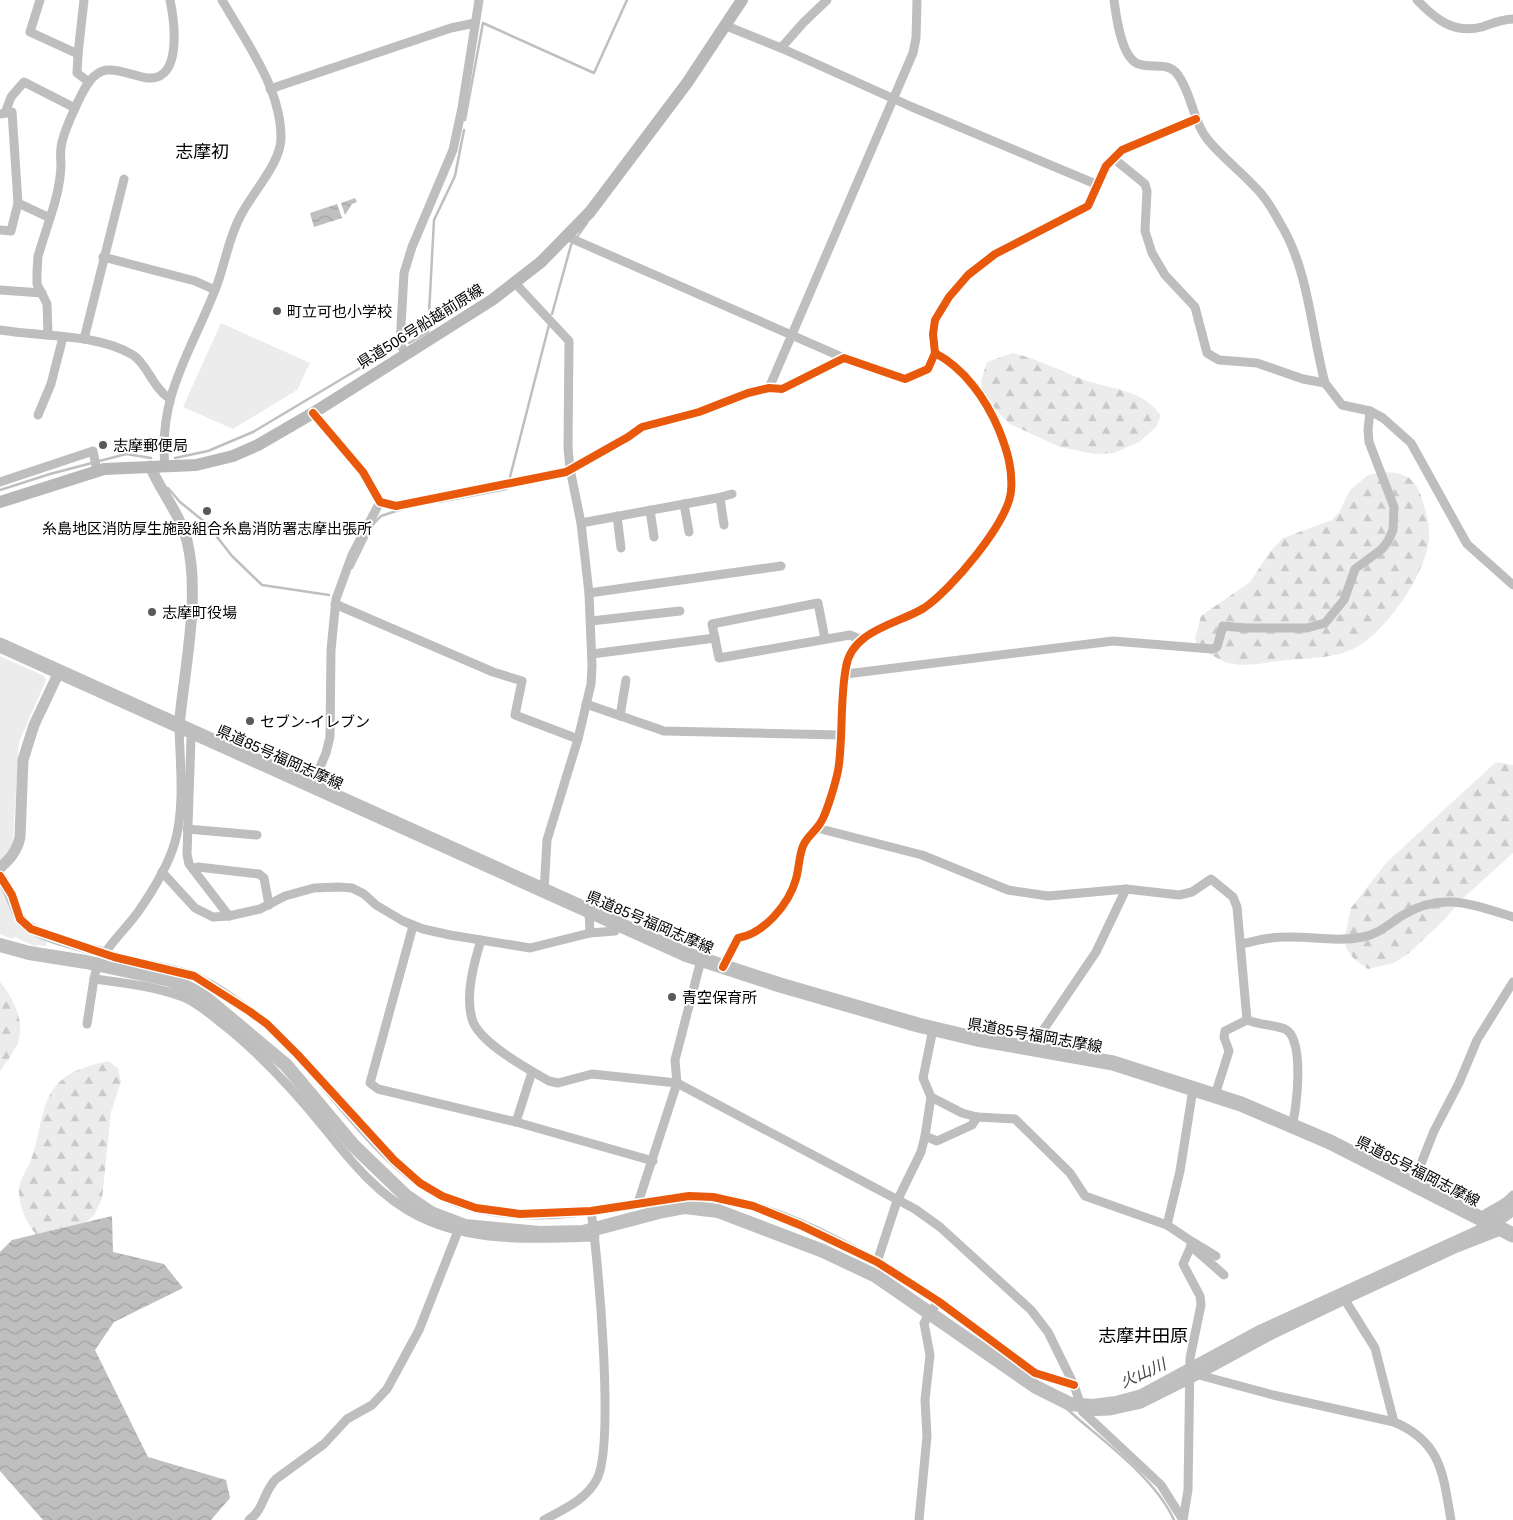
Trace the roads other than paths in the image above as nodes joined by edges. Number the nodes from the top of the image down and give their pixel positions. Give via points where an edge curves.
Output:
1 (40, 0) edge
2 (84, 0) edge
3 (170, 0) edge
4 (222, 0) edge
5 (480, 0) edge
6 (742, 0) edge
7 (827, 0) edge
8 (917, 0) edge
9 (1114, 0) edge
10 (1417, 0) edge
11 (1513, 19) edge
12 (475, 23) junction
13 (724, 25) junction
14 (781, 48) junction
15 (78, 54) junction
16 (89, 82) junction
17 (270, 89) junction
18 (893, 98) junction
19 (75, 108) junction
20 (2, 113) edge
21 (1196, 119) junction
22 (1113, 158) junction
23 (124, 180) dead end
24 (1098, 185) junction
25 (18, 202) junction
26 (50, 218) junction
27 (0, 230) edge
28 (573, 239) junction
29 (103, 257) junction
30 (515, 283) junction
31 (0, 290) edge
32 (215, 290) junction
33 (42, 293) junction
34 (0, 330) edge
35 (792, 334) junction
36 (48, 335) junction
37 (63, 337) junction
38 (84, 339) junction
39 (935, 353) junction
40 (406, 354) junction
41 (844, 358) junction
42 (1325, 383) junction
43 (769, 388) junction
44 (170, 399) junction
45 (1370, 411) junction
46 (313, 413) junction
47 (38, 415) dead end
48 (150, 466) junction
49 (165, 466) junction
50 (570, 469) junction
51 (97, 471) junction
52 (0, 482) edge
53 (732, 494) dead end
54 (720, 498) junction
55 (0, 502) edge
56 (380, 502) junction
57 (684, 504) junction
58 (650, 510) junction
59 (616, 516) junction
60 (581, 523) junction
61 (724, 525) dead end
62 (689, 532) dead end
63 (654, 537) dead end
64 (621, 548) dead end
65 (781, 566) dead end
66 (1513, 585) edge
67 (589, 593) junction
68 (335, 604) junction
69 (680, 611) dead end
70 (591, 621) junction
71 (715, 638) junction
72 (825, 639) junction
73 (862, 640) junction
74 (0, 645) edge
75 (592, 654) junction
76 (59, 672) junction
77 (846, 674) junction
78 (626, 680) dead end
79 (586, 704) junction
80 (620, 716) junction
81 (179, 727) junction
82 (193, 734) junction
83 (841, 736) junction
84 (578, 739) junction
85 (312, 786) junction
86 (817, 828) junction
87 (187, 829) junction
88 (258, 835) dead end
89 (0, 868) edge
90 (193, 869) junction
91 (162, 872) junction
92 (0, 876) edge
93 (1126, 889) junction
94 (544, 891) junction
95 (269, 905) junction
96 (589, 911) junction
97 (229, 916) junction
98 (1513, 917) edge
99 (617, 924) junction
100 (413, 926) junction
101 (590, 933) junction
102 (480, 940) junction
103 (1241, 944) junction
104 (105, 955) junction
105 (701, 960) junction
106 (723, 967) junction
107 (94, 977) junction
108 (1513, 982) edge
109 (1247, 1020) junction
110 (87, 1024) dead end
111 (933, 1029) junction
112 (1031, 1048) junction
113 (532, 1072) junction
114 (677, 1082) junction
115 (1194, 1089) junction
116 (1215, 1095) junction
117 (931, 1097) junction
118 (977, 1117) junction
119 (516, 1122) junction
120 (1292, 1126) junction
121 (925, 1136) junction
122 (653, 1161) junction
123 (1412, 1184) junction
124 (1513, 1195) edge
125 (897, 1201) junction
126 (638, 1203) junction
127 (591, 1211) junction
128 (1480, 1218) junction
129 (1167, 1225) junction
130 (458, 1231) junction
131 (1508, 1233) edge
132 (594, 1236) junction
133 (1191, 1244) junction
134 (1216, 1256) dead end
135 (877, 1262) junction
136 (1224, 1274) dead end
137 (1345, 1300) junction
138 (936, 1303) junction
139 (1199, 1375) junction
140 (1189, 1380) junction
141 (1074, 1385) junction
142 (1083, 1412) junction
143 (1394, 1422) junction
144 (548, 1519) edge
145 (249, 1520) edge
146 (919, 1520) edge
147 (1183, 1520) edge
148 (1451, 1520) edge

1 - 15 street via 30,32
2 - 15 street
3 - 16 street via 175,41 166,70 151,78 107,70
4 - 17 street
5 - 12 street
6 - 13 main road, 県道506号船越前原線
7 - 14 street
8 - 18 street via 916,38
9 - 21 street via 1121,36 1130,58 1144,65 1174,70
10 - 11 street via 1438,20 1468,30
12 - 17 street via 451,28
12 - 40 street via 452,150 404,274 400,344
13 - 14 street
13 - 28 main road, 県道506号船越前原線
14 - 18 street
15 - 16 street via 77,73
16 - 19 street
17 - 32 street via 279,117 280,146 274,162 240,215
18 - 24 street
18 - 35 street
19 - 20 street via 24,82
19 - 26 street via 61,147 57,199
20 - 25 street via 12,112
21 - 22 street via 1134,144
21 - 42 street via 1207,139 1258,190 1282,225 1296,255
22 - 24 street
22 - 42 street via 1145,184 1148,191 1146,231 1152,254 1165,275 1195,307 1207,353 1219,360 1266,365 1303,379
23 - 29 street
24 - 39 street via 1088,206 995,254 968,275 949,297 936,320 933,334
25 - 26 street
25 - 27 street via 10,231
26 - 33 street via 38,256 37,284
28 - 30 main road, 県道506号船越前原線
28 - 35 street
29 - 32 street via 195,281
29 - 38 street
30 - 40 main road, 県道506号船越前原線 via 458,324
30 - 50 street via 569,341
31 - 33 street
32 - 44 street via 178,371
33 - 36 street via 47,304
34 - 36 street
35 - 41 street
35 - 43 street
36 - 37 street
37 - 38 street
37 - 47 street
38 - 44 street via 134,356 159,392
39 - 41 street via 928,369 905,379
39 - 73 street via 946,359 986,403 1010,458 1011,492 983,546 951,583 924,607 875,630
40 - 46 main road, 県道506号船越前原線
41 - 43 street via 782,389
42 - 45 street via 1342,405
43 - 50 street via 642,427
44 - 49 street via 164,427
45 - 66 street via 1393,425 1411,443 1467,544
45 - 77 street via 1370,442 1392,500 1393,530 1382,549 1355,569 1344,600 1325,623 1307,628 1223,626 1217,647 1212,649 1113,641
46 - 49 main road, 県道506号船越前原線 via 233,456 196,465
46 - 56 street via 363,472
48 - 49 main road, 県道506号船越前原線
48 - 51 main road, 県道506号船越前原線
48 - 81 street via 180,524 191,566 193,594
50 - 56 street via 525,482 396,506
50 - 60 street
51 - 52 street via 92,451
51 - 55 main road, 県道506号船越前原線
53 - 54 street
54 - 57 street
54 - 61 street
56 - 68 street via 352,555
57 - 58 street
57 - 62 street
58 - 59 street
58 - 63 street
59 - 60 street
59 - 64 street
60 - 67 street
65 - 67 street
67 - 70 street
68 - 84 street via 493,672 522,681 516,715
68 - 85 street via 330,737
69 - 70 street
70 - 75 street
71 - 72 street via 719,658
71 - 72 street via 712,624 818,603
71 - 75 street
72 - 73 street via 850,634
73 - 77 street via 846,665
74 - 76 main road, 県道85号福岡志摩線
75 - 79 street via 591,684
76 - 81 main road, 県道85号福岡志摩線
76 - 89 street via 34,725 23,760 18,847
77 - 83 street
78 - 80 street
79 - 80 street
79 - 84 street
80 - 83 street via 680,733
81 - 82 main road, 県道85号福岡志摩線
81 - 91 street via 179,816 176,840
82 - 85 main road, 県道85号福岡志摩線
82 - 87 street
83 - 86 street via 839,766 823,819
84 - 94 street via 547,840
85 - 94 main road, 県道85号福岡志摩線
86 - 93 street via 909,850 1008,890 1048,896
86 - 106 street via 803,846 796,880 789,895 767,923 738,938
87 - 88 street
87 - 90 street via 186,854
90 - 95 street via 259,874 264,878
90 - 97 street
91 - 97 street via 195,908 213,917
91 - 104 street via 139,911
92 - 104 street via 12,894 20,919 31,929
93 - 103 street via 1180,895 1192,892 1211,879 1233,897
93 - 112 street via 1096,952
94 - 96 main road, 県道85号福岡志摩線
95 - 97 street
95 - 100 street via 285,896 314,888 352,888
96 - 99 main road, 県道85号福岡志摩線
96 - 101 street
98 - 103 street via 1465,902 1440,902 1409,912 1384,930 1363,937 1271,938
99 - 101 street via 615,931
99 - 105 main road, 県道85号福岡志摩線
100 - 102 street
100 - 119 street via 370,1083 378,1089
101 - 102 street via 530,948
102 - 113 street via 470,974 472,1019 487,1040
103 - 109 street
104 - 107 street
104 - 127 street via 194,976 267,1024 394,1160 420,1183 442,1196 476,1208 520,1214
105 - 106 main road, 県道85号福岡志摩線
105 - 114 street via 675,1060
106 - 111 main road, 県道85号福岡志摩線
107 - 110 street
107 - 130 street via 162,990 185,998 207,1012 277,1072 346,1155 385,1195 419,1217
108 - 123 street via 1477,1040
109 - 116 street via 1225,1031 1229,1051
109 - 120 street via 1285,1029 1293,1041 1298,1081 1297,1108
111 - 112 main road, 県道85号福岡志摩線
111 - 117 street via 923,1078
112 - 115 main road, 県道85号福岡志摩線 via 1113,1063
113 - 114 street via 549,1082 558,1083 592,1074
113 - 119 street
114 - 122 street
114 - 125 street
115 - 116 main road, 県道85号福岡志摩線
115 - 129 street
116 - 120 main road, 県道85号福岡志摩線
117 - 118 street
117 - 121 street
118 - 121 street via 972,1125 937,1141
118 - 129 street via 1015,1119 1070,1173 1085,1196
119 - 122 street
120 - 123 main road, 県道85号福岡志摩線
121 - 125 street via 921,1152
122 - 126 street
123 - 128 main road, 県道85号福岡志摩線
124 - 128 street via 1508,1202
125 - 135 street
125 - 141 street via 940,1227 1031,1310 1048,1332
126 - 127 street
126 - 135 street via 689,1196 739,1202 800,1225
127 - 132 street
128 - 131 main road, 県道85号福岡志摩線
129 - 133 street
130 - 132 street via 537,1239
130 - 145 street via 418,1330 388,1389 372,1404 347,1419 324,1444 276,1479 270,1485 257,1515
131 - 137 street via 1457,1248
132 - 144 street via 605,1416 602,1468 584,1497
133 - 134 street
133 - 136 street
133 - 140 street via 1183,1264 1200,1296 1201,1305
135 - 138 street
137 - 139 street
137 - 143 street via 1374,1348
138 - 141 street via 1035,1373
138 - 146 street via 924,1323 930,1355
139 - 140 street
139 - 143 street
140 - 142 street via 1141,1404 1109,1411
140 - 147 street via 1188,1490
141 - 142 street
142 - 147 street via 1161,1484
143 - 148 street via 1422,1438 1435,1455 1445,1480

